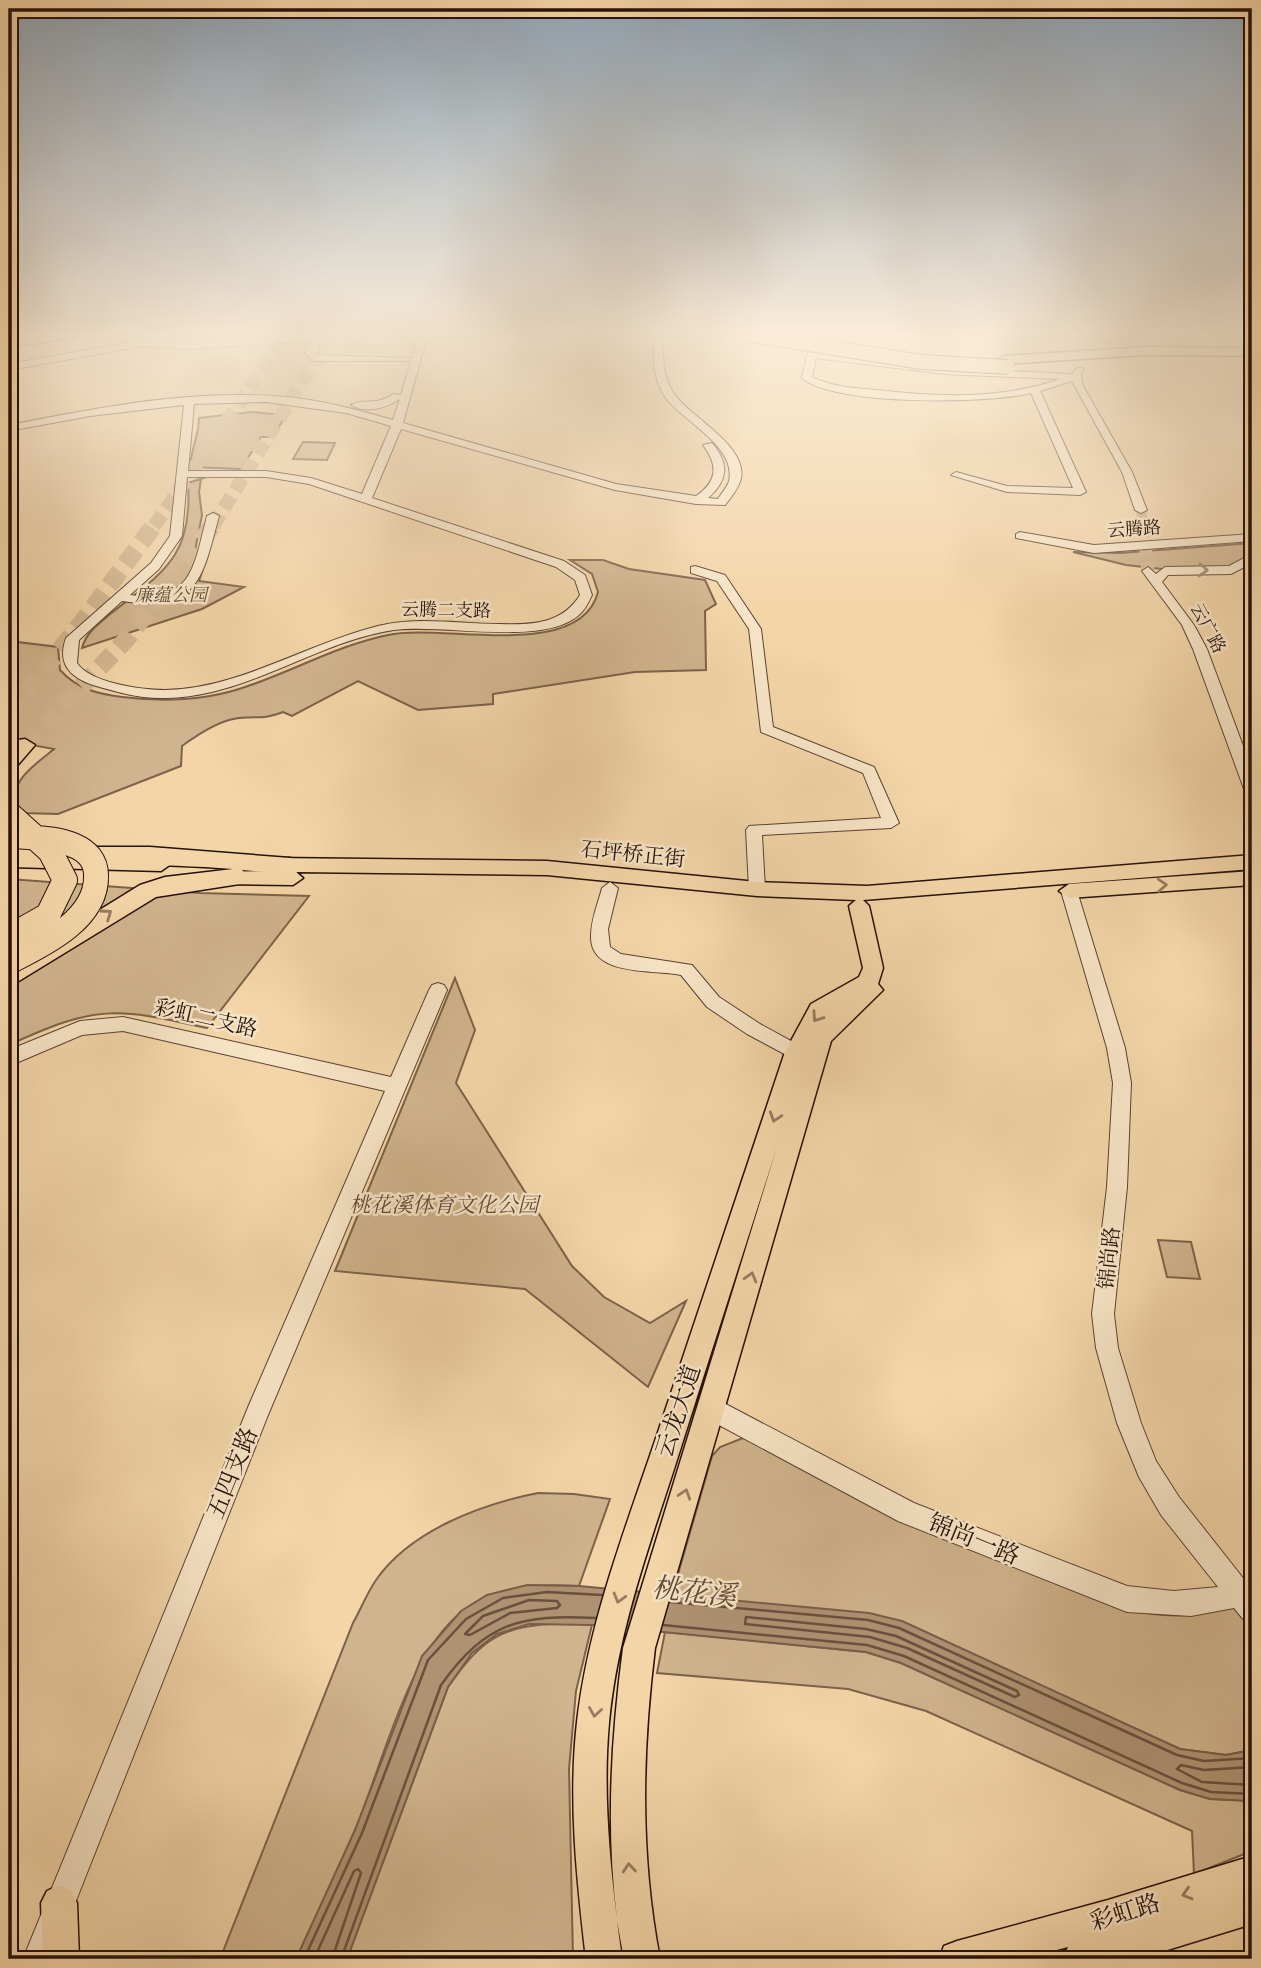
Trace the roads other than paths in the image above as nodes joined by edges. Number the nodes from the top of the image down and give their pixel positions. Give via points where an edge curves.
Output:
1 (186, 425) edge
2 (392, 425) edge
3 (393, 425) edge
4 (404, 425) edge
5 (408, 425) edge
6 (688, 425) edge
7 (697, 425) edge
8 (1050, 425) edge
9 (1100, 425) edge
10 (428, 434) junction
11 (387, 448) junction
12 (181, 474) junction
13 (956, 475) dead end
14 (360, 488) junction
15 (700, 498) junction
16 (1142, 510) tunnel mouth
17 (213, 516) tunnel mouth
18 (1020, 536) dead end
19 (1252, 538) edge
20 (1252, 558) edge
21 (695, 570) dead end
22 (120, 597) junction
23 (25, 745) tunnel mouth
24 (9, 762) edge
25 (1252, 789) edge
26 (9, 814) edge
27 (11, 839) edge
28 (9, 860) edge
29 (1251, 865) edge
30 (290, 866) junction
31 (9, 874) edge
32 (238, 877) junction
33 (610, 888) junction
34 (757, 889) junction
35 (1069, 891) junction
36 (864, 905) junction
37 (48, 915) junction
38 (9, 937) edge
39 (9, 949) edge
40 (9, 961) edge
41 (9, 978) edge
42 (438, 990) dead end
43 (796, 1052) junction
44 (9, 1058) edge
45 (396, 1086) junction
46 (712, 1409) junction
47 (1248, 1597) edge
48 (1252, 1873) edge
49 (59, 1903) junction
50 (1252, 1906) edge
51 (634, 1924) junction
52 (600, 1953) edge
53 (38, 1959) edge
54 (61, 1959) edge
55 (642, 1959) edge
56 (656, 1959) edge
57 (957, 1959) edge
58 (1081, 1959) edge

1 - 12 street, 云腾二支路
2 - 14 street
3 - 11 street
4 - 10 street
5 - 15 street
6 - 15 street via 720,463 720,480
7 - 15 street via 733,460 735,481 723,500
8 - 13 street via 1080,492 1007,489
9 - 16 street
10 - 11 street via 403,433
10 - 15 street via 615,487
11 - 14 street
12 - 14 street, 云腾二支路 via 266,474
12 - 22 street, 云腾二支路 via 176,536 155,566
14 - 22 street, 云腾二支路 via 569,569 585,584 584,601 560,621 529,628 433,624 381,629 232,684 178,694 102,685 78,675 69,663 67,651 73,638
17 - 22 street via 190,586 162,600
18 - 19 street, 云腾路 via 1094,548
25 -> 20 street, 云广路 via 1200,649 1152,577 1177,569 1231,570
21 - 34 street via 721,578 755,629 766,729 869,770 891,823 754,830
23 - 24 highway
26 - 37 highway, bridge via 49,848 63,869 62,891
27 - 30 highway via 67,855 150,855
27 - 40 highway, bridge via 71,844 93,860 98,881 76,919
28 - 30 main road, 石坪桥正街
29 - 34 main road, 石坪桥正街 via 867,893
35 -> 29 main road, 石坪桥正街
30 - 34 main road, 石坪桥正街 via 547,868
31 - 32 main road, 石坪桥正街
32 - 33 main road, 石坪桥正街 via 473,880
41 -> 32 highway via 130,899 165,885
33 - 36 main road, 石坪桥正街 via 758,902
33 - 43 street via 600,939 606,955 691,973 713,1002 764,1037
35 - 36 main road, 石坪桥正街
35 - 47 street, 锦尚路 via 1116,1048 1122,1083 1117,1187 1103,1314 1107,1348 1147,1469 1170,1507
36 -> 43 main road, 云龙大道 via 873,968 868,982 819,1010
46 -> 36 main road, 云龙大道 via 821,1038 880,978
37 - 38 highway, bridge
37 - 39 highway, bridge
42 - 45 street, 五四支路
43 -> 52 main road, 云龙大道 via 632,1550 606,1645 593,1723 591,1790
44 - 45 street, 彩虹二支路 via 80,1028 122,1024
45 - 49 street, 五四支路 via 257,1413
46 - 47 street, 锦尚一路 via 907,1512 1127,1599 1157,1605
51 -> 46 main road, 云龙大道 via 628,1854 628,1726 639,1648
48 -> 57 main road, 彩虹路
49 - 53 street, 五四支路
49 - 54 main road
50 - 58 main road, 彩虹路
51 - 55 main road, 云龙大道
51 - 56 main road

